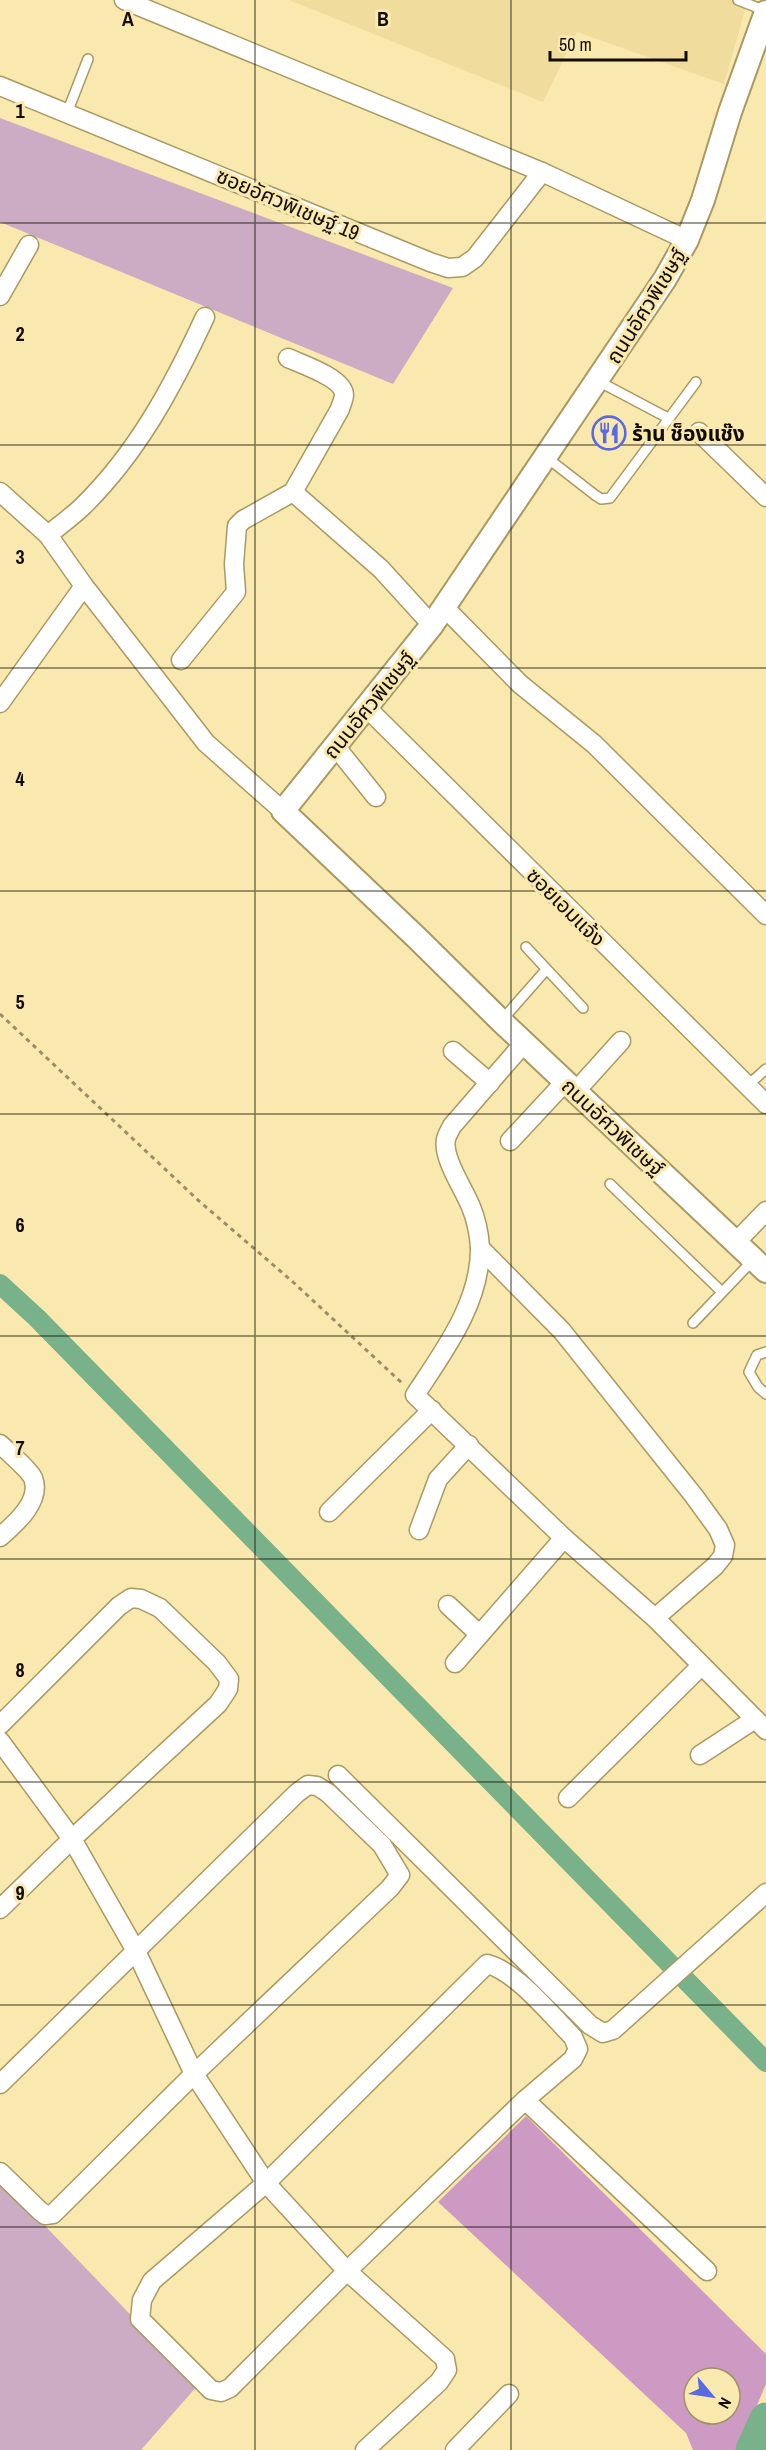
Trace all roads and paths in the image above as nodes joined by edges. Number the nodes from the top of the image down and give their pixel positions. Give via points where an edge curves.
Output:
1 (124, 0) edge
2 (738, 0) edge
3 (766, 12) edge
4 (88, 59) dead end
5 (0, 86) edge
6 (67, 113) junction
7 (542, 172) junction
8 (687, 240) junction
9 (29, 245) dead end
10 (0, 296) edge
11 (205, 317) dead end
12 (288, 358) dead end
13 (598, 381) junction
14 (696, 382) dead end
15 (668, 418) junction
16 (699, 432) dead end
17 (546, 456) junction
18 (0, 492) edge
19 (293, 492) junction
20 (766, 497) edge
21 (48, 535) junction
22 (84, 586) junction
23 (438, 616) junction
24 (181, 660) dead end
25 (0, 703) edge
26 (367, 708) junction
27 (336, 747) junction
28 (376, 797) dead end
29 (283, 811) junction
30 (766, 915) edge
31 (526, 947) dead end
32 (546, 970) junction
33 (583, 1008) dead end
34 (0, 1014) edge
35 (501, 1021) junction
36 (621, 1041) dead end
37 (524, 1043) junction
38 (453, 1051) dead end
39 (766, 1069) edge
40 (490, 1083) junction
41 (747, 1086) junction
42 (570, 1087) junction
43 (766, 1104) edge
44 (510, 1141) dead end
45 (610, 1184) dead end
46 (766, 1211) edge
47 (735, 1243) junction
48 (480, 1248) junction
49 (760, 1265) edge
50 (722, 1292) junction
51 (693, 1323) dead end
52 (766, 1352) edge
53 (766, 1394) edge
54 (415, 1395) junction
55 (432, 1410) junction
56 (0, 1444) edge
57 (469, 1445) junction
58 (328, 1512) dead end
59 (419, 1530) dead end
60 (0, 1538) edge
61 (564, 1538) junction
62 (448, 1605) dead end
63 (655, 1618) junction
64 (479, 1634) junction
65 (455, 1663) dead end
66 (700, 1666) junction
67 (760, 1724) edge
68 (0, 1725) edge
69 (0, 1741) edge
70 (700, 1755) dead end
71 (338, 1775) dead end
72 (568, 1798) dead end
73 (72, 1839) junction
74 (766, 1892) edge
75 (0, 1909) edge
76 (136, 1951) junction
77 (194, 2074) junction
78 (0, 2084) edge
79 (525, 2100) junction
80 (0, 2172) edge
81 (266, 2182) junction
82 (347, 2271) junction
83 (707, 2271) dead end
84 (509, 2394) dead end
85 (365, 2450) edge
86 (455, 2450) edge

1 - 7 street
2 - 3 lane
3 - 8 street, ถนนอัศวพิเชษฐ์
4 - 6 lane
5 - 6 street, ซอยอัศวพิเชษฐ์ 19
6 - 7 street, ซอยอัศวพิเชษฐ์ 19 via 448,268 462,267 475,258
7 - 8 street
8 - 13 street, ถนนอัศวพิเชษฐ์
9 - 10 street
11 - 21 street via 180,373 123,463 82,507
12 - 19 street via 332,378 344,394 340,409
13 - 15 lane
13 - 17 street, ถนนอัศวพิเชษฐ์
14 - 15 lane
15 - 17 lane via 610,498 600,499
16 - 20 street
17 - 23 street, ถนนอัศวพิเชษฐ์
18 - 21 street
19 - 23 street
19 - 24 street via 237,526 236,592
21 - 22 street
22 - 25 street
22 - 29 street via 206,742
23 - 26 street, ถนนอัศวพิเชษฐ์
23 - 30 street via 594,744
26 - 27 street, ถนนอัศวพิเชษฐ์
26 - 41 street, ซอยเอมแจ้ง
27 - 28 street
27 - 29 street, ถนนอัศวพิเชษฐ์
29 - 35 street, ถนนอัศวพิเชษฐ์
31 - 32 lane
32 - 33 lane
32 - 35 lane
34 - 54 path
35 - 37 street, ถนนอัศวพิเชษฐ์
36 - 42 street
37 - 40 street
37 - 42 street, ถนนอัศวพิเชษฐ์
38 - 40 street
39 - 41 lane
40 - 48 street via 452,1126 446,1139 451,1164 475,1218
41 - 43 street, ซอยเอมแจ้ง
42 - 44 street
42 - 47 street, ถนนอัศวพิเชษฐ์
45 - 50 lane
46 - 47 street
47 - 49 street, ถนนอัศวพิเชษฐ์
48 - 54 street via 471,1300
48 - 63 street via 562,1331 718,1529 725,1545 716,1566
49 - 50 lane
50 - 51 lane
52 - 53 lane via 757,1355 749,1372
54 - 55 street
55 - 57 street
55 - 58 street
56 - 60 street via 33,1477 35,1492 29,1506
57 - 59 street via 438,1479
57 - 61 street
61 - 63 street
61 - 64 street
62 - 64 street
63 - 66 street
64 - 65 street
66 - 67 street
66 - 72 street
67 - 70 street
68 - 73 street via 131,1598 160,1608 229,1679 228,1689 218,1704
69 - 73 street
71 - 74 street via 590,2025 603,2032 613,2030
73 - 75 street
73 - 76 street
76 - 77 street
76 - 77 street via 308,1785 317,1785 328,1793 382,1845 400,1875
76 - 78 street
77 - 80 street via 53,2214 45,2215
77 - 81 street
79 - 81 street via 573,2059 578,2049 573,2037 514,1978 500,1967 488,1964
79 - 82 street
79 - 83 street
81 - 82 street
81 - 82 street via 152,2282 142,2300 140,2319 211,2390 222,2392
82 - 85 street via 445,2359 447,2370 439,2382
84 - 86 street

